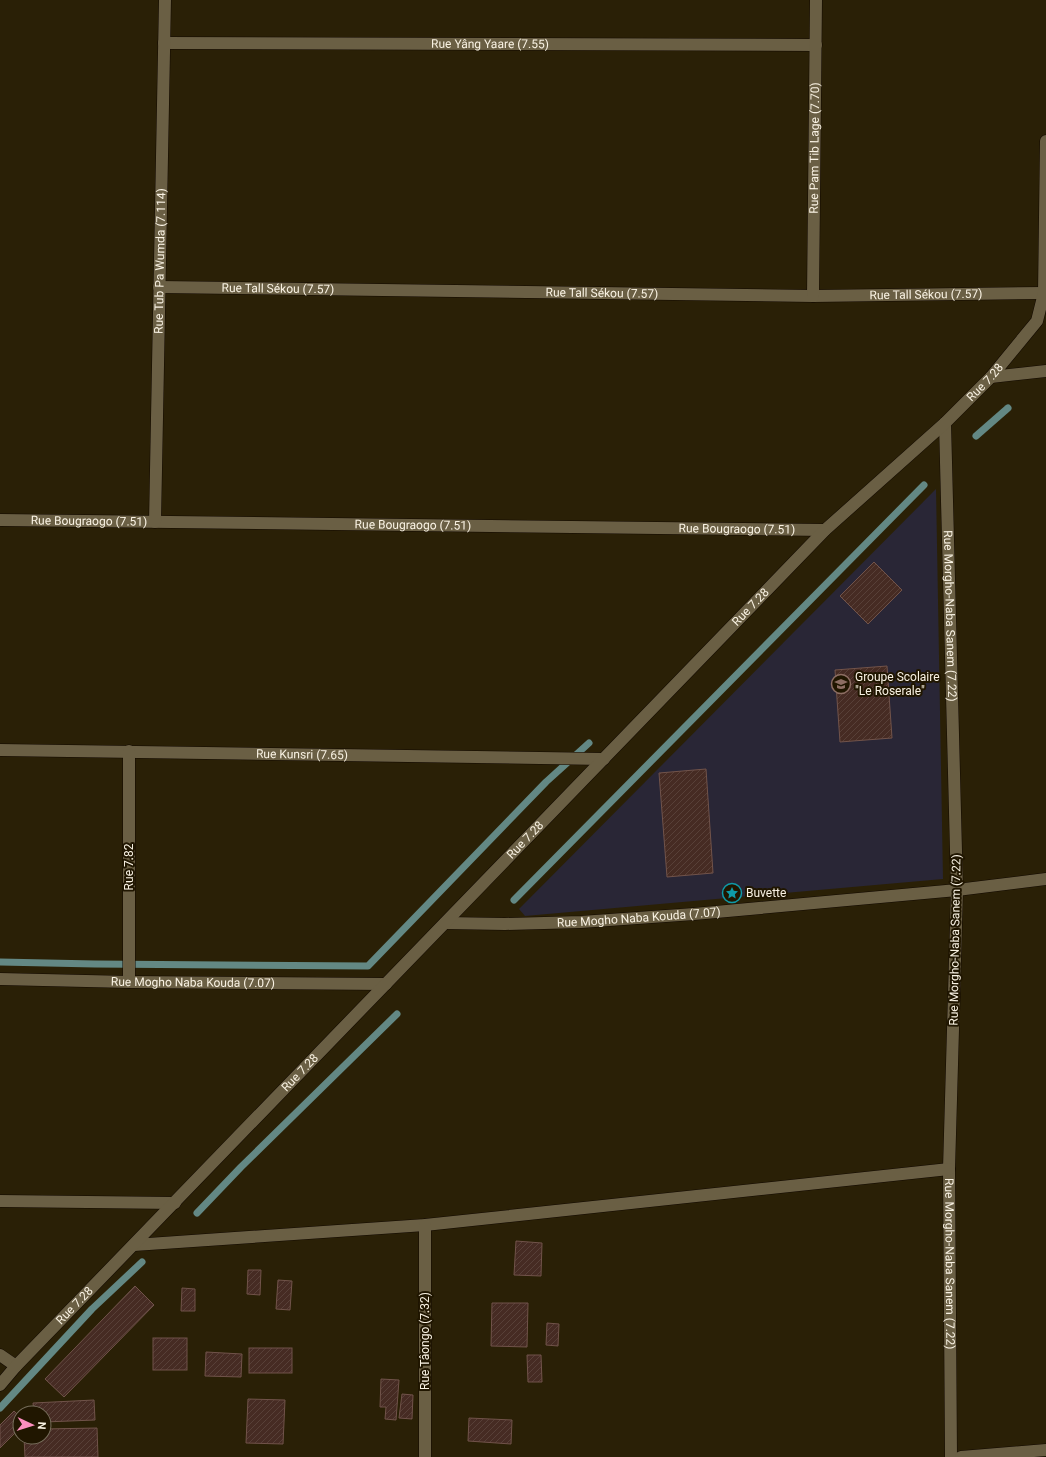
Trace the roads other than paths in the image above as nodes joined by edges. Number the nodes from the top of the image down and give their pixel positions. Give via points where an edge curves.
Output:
1 (165, 0) edge
2 (816, 0) edge
3 (164, 43) junction
4 (816, 46) junction
5 (1046, 142) edge
6 (159, 287) junction
7 (1044, 293) junction
8 (813, 296) junction
9 (1046, 371) edge
10 (991, 377) junction
11 (945, 423) junction
12 (0, 520) edge
13 (155, 522) junction
14 (825, 530) junction
15 (0, 750) edge
16 (129, 751) junction
17 (604, 759) junction
18 (1046, 879) edge
19 (957, 890) junction
20 (445, 923) junction
21 (0, 979) edge
22 (129, 982) junction
23 (386, 984) junction
24 (949, 1169) junction
25 (0, 1200) edge
26 (175, 1203) junction
27 (425, 1225) junction
28 (134, 1245) junction
29 (0, 1355) edge
30 (16, 1366) junction
31 (0, 1385) edge
32 (1046, 1450) edge
33 (425, 1457) edge
34 (951, 1457) edge
35 (961, 1457) edge

1 - 3 street, Rue Tub Pa Wumda (7.114)
2 - 4 street, Rue Pam Tib Lage (7.70)
3 - 4 street, Rue Yâng Yaare (7.55)
3 - 6 street, Rue Tub Pa Wumda (7.114)
4 - 8 street, Rue Pam Tib Lage (7.70)
5 - 7 street, Rue 7.28
6 - 8 street, Rue Tall Sékou (7.57)
6 - 13 street, Rue Tub Pa Wumda (7.114)
7 - 8 street, Rue Tall Sékou (7.57)
7 - 10 street, Rue 7.28 via 1037,321
9 - 10 street
10 - 11 street, Rue 7.28
11 - 14 street, Rue 7.28
11 - 19 street, Rue Morgho-Naba Sanem (7.22)
12 - 13 street, Rue Bougraogo (7.51)
13 - 14 street, Rue Bougraogo (7.51)
14 - 17 street, Rue 7.28
15 - 16 street, Rue Kunsri (7.65)
16 - 17 street, Rue Kunsri (7.65)
16 - 22 street, Rue 7.82
17 - 20 street, Rue 7.28
18 - 19 street, Rue Mogho Naba Kouda (7.07)
19 - 20 street, Rue Mogho Naba Kouda (7.07) via 582,922
19 - 24 street, Rue Morgho-Naba Sanem (7.22)
20 - 23 street, Rue 7.28
21 - 22 street, Rue Mogho Naba Kouda (7.07)
22 - 23 street, Rue Mogho Naba Kouda (7.07)
23 - 26 street, Rue 7.28
24 - 27 street
24 - 34 street, Rue Morgho-Naba Sanem (7.22)
25 - 26 street
26 - 28 street, Rue 7.28
27 - 28 street
27 - 33 street, Rue Tâongo (7.32)
28 - 30 street, Rue 7.28
29 - 30 street
30 - 31 street, Rue 7.28
32 - 35 street

